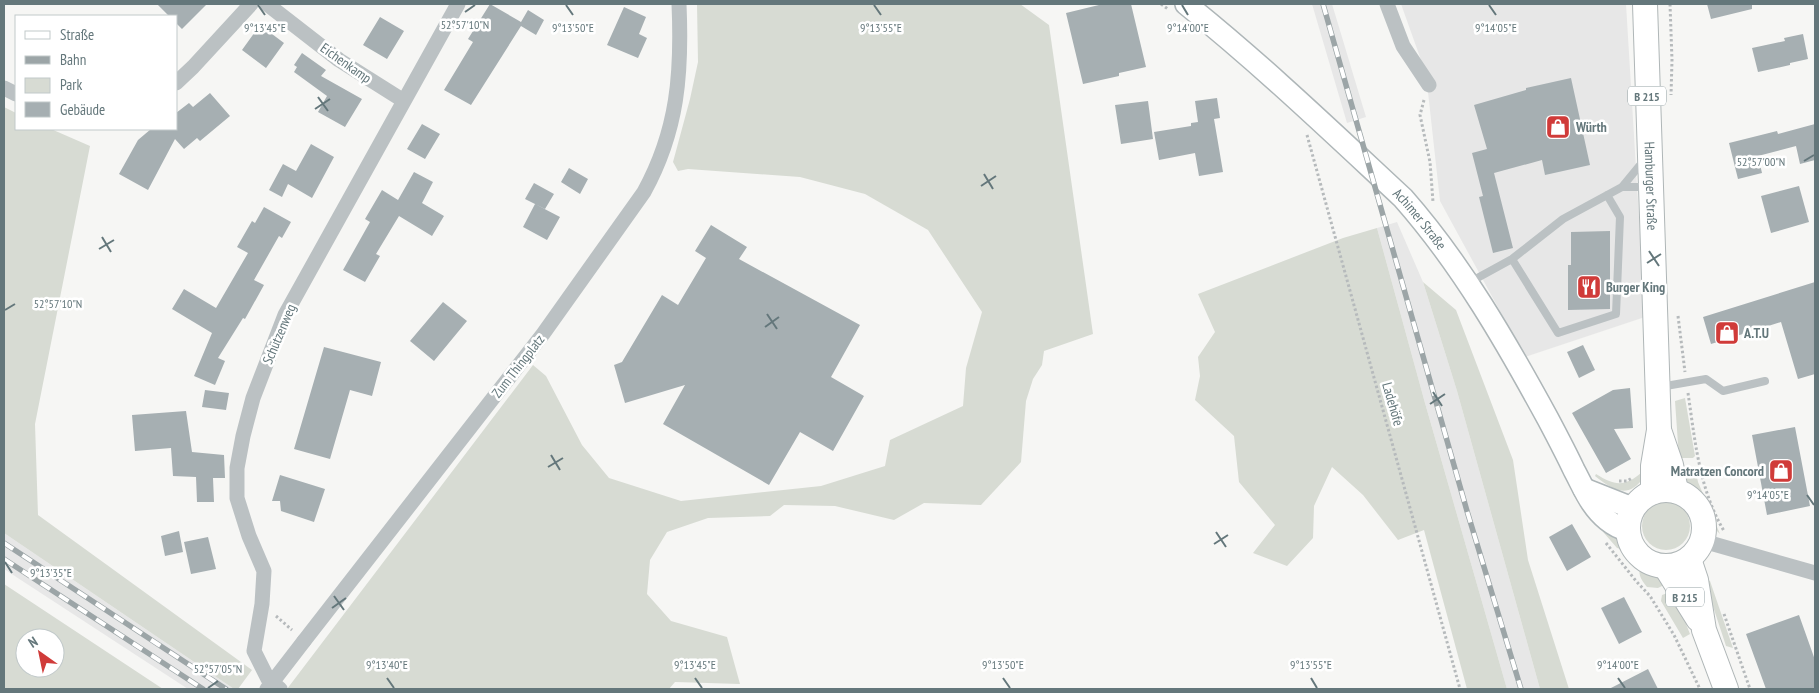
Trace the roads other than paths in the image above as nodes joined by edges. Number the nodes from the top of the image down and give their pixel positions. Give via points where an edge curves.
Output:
1 (251, 4) edge
2 (267, 4) edge
3 (458, 4) edge
4 (679, 4) edge
5 (1387, 4) edge
6 (1645, 4) edge
7 (1180, 9) edge
8 (178, 81) edge
9 (1429, 86) road end
10 (404, 101) junction
11 (1649, 153) junction
12 (1622, 187) junction
13 (1651, 187) junction
14 (1607, 195) junction
15 (1512, 259) junction
16 (1468, 283) junction
17 (1765, 381) dead end
18 (1658, 387) junction
19 (1665, 492) junction
20 (1630, 519) junction
21 (1706, 546) junction
22 (1664, 566) junction
23 (1815, 573) edge
24 (1704, 630) junction
25 (267, 689) edge
26 (280, 689) edge
27 (1726, 689) edge

1 - 8 street
2 - 10 street, Eichenkamp via 340,60
3 - 10 street, Schützenweg
4 - 25 street, Zum Thingplatz, bridge via 678,91 671,128 644,192 543,334 299,637
5 - 9 street via 1402,46
6 - 11 main road, Hamburger Straße / B 215
7 - 16 main road, Achimer Straße via 1246,53 1403,198 1446,250
10 - 26 street, Schützenweg via 285,315 243,436 237,468 237,498 264,572 254,651 268,679
11 - 12 lane
11 - 13 main road, Hamburger Straße / B 215
12 - 13 lane
12 - 14 lane
13 - 18 main road, Hamburger Straße / B 215
14 - 15 lane via 1563,219
14 - 15 lane via 1620,217 1616,314 1558,333
15 - 16 lane
16 - 20 main road, Achimer Straße via 1547,418 1592,503 1621,529
17 - 18 lane via 1723,391 1706,379
18 - 19 main road, Hamburger Straße / B 215 via 1659,430 1653,466
19 - 20 main road via 1645,495
19 - 21 main road via 1688,497 1696,504 1703,516
20 - 22 main road via 1633,545 1642,556
21 - 22 main road via 1682,564
21 - 23 street
21 - 24 main road, B 215 via 1696,580
22 - 24 main road, B 215
24 - 27 main road, B 215

